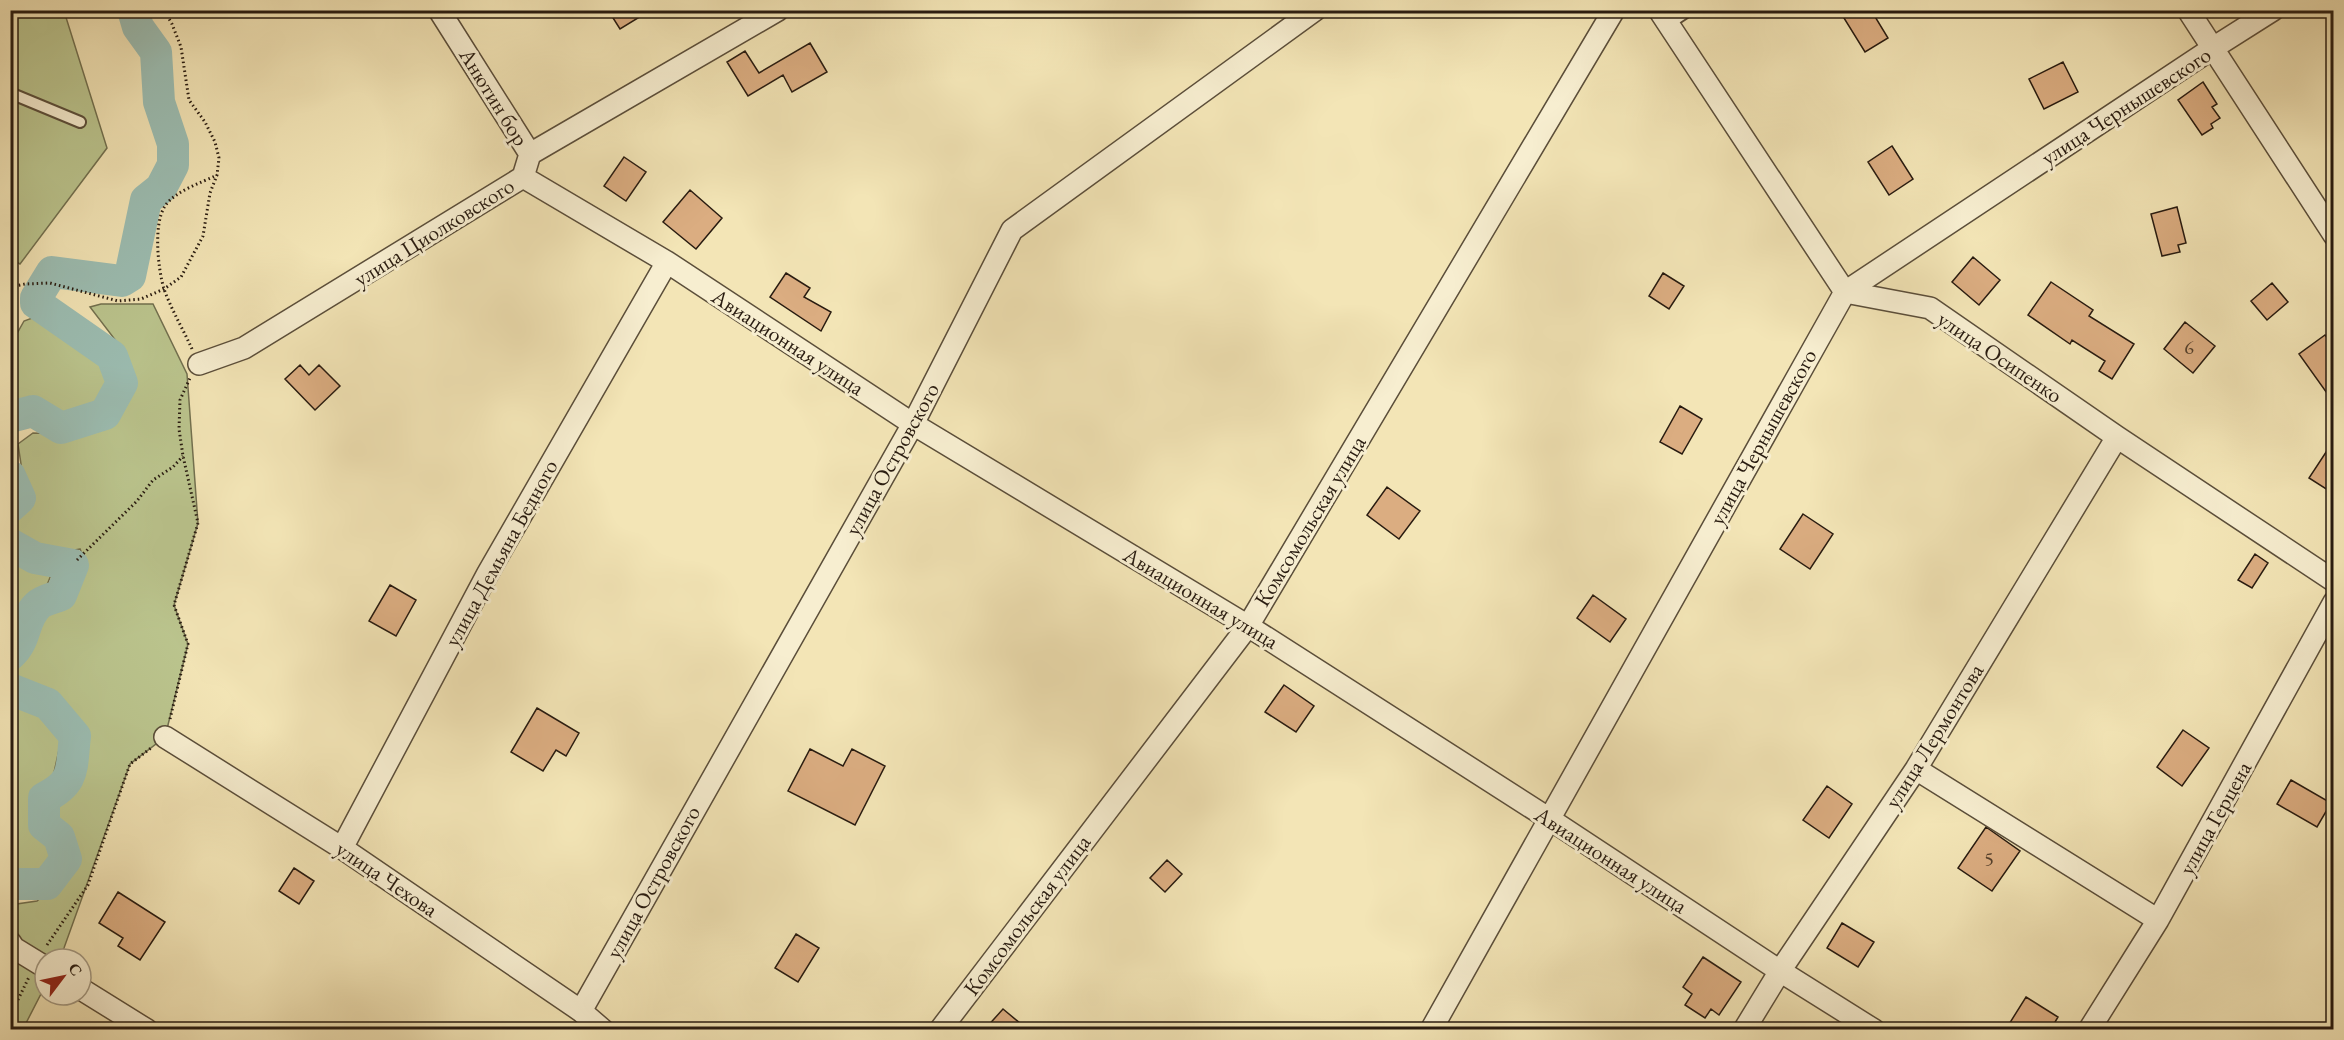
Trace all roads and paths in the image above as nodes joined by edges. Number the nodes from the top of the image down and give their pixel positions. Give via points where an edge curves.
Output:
1 (164, 10) edge
2 (439, 10) edge
3 (778, 10) edge
4 (1315, 10) edge
5 (1614, 10) edge
6 (1689, 10) edge
7 (2188, 10) edge
8 (2274, 10) edge
9 (1664, 17) edge
10 (2213, 48) junction
11 (10, 93) edge
12 (80, 122) dead end
13 (530, 154) junction
14 (217, 175) junction
15 (523, 177) junction
16 (2334, 236) edge
17 (667, 262) junction
18 (10, 287) edge
19 (164, 289) junction
20 (1845, 292) junction
21 (199, 364) junction
22 (913, 424) junction
23 (2117, 437) junction
24 (183, 456) junction
25 (77, 560) dead end
26 (2334, 580) edge
27 (2334, 602) edge
28 (1248, 626) junction
29 (165, 737) junction
30 (1916, 769) junction
31 (1548, 818) junction
32 (342, 848) junction
33 (2158, 920) junction
34 (10, 942) edge
35 (50, 947) edge
36 (33, 960) edge
37 (1780, 971) junction
38 (33, 976) edge
39 (93, 996) edge
40 (581, 1011) junction
41 (10, 1016) edge
42 (147, 1029) edge
43 (603, 1029) edge
44 (940, 1029) edge
45 (1431, 1029) edge
46 (1744, 1029) edge
47 (1874, 1029) edge
48 (2090, 1029) edge

1 - 14 path via 181,47 189,100 214,142 219,159
2 - 13 street, Анютин бор
3 - 13 street, улица Циолковского
4 - 22 street, улица Островского via 1012,230
5 - 28 street, Комсомольская улица
6 - 9 lane
7 - 10 street
8 - 10 street, улица Чернышевского
9 - 20 street
10 - 16 street
10 - 20 street, улица Чернышевского
11 - 12 lane
13 - 15 street, улица Циолковского
14 - 19 path via 203,236 181,277
14 - 19 path via 180,193 165,206 157,229
15 - 17 street, Авиационная улица
15 - 21 street, улица Циолковского via 244,348
17 - 22 street, Авиационная улица
17 - 32 street, улица Демьяна Бедного via 488,573
18 - 19 path via 50,284 118,301 141,299
19 - 21 path
20 - 23 street, улица Осипенко via 1930,308
20 - 31 street, улица Чернышевского
21 - 24 path via 180,400
22 - 28 street, Авиационная улица
22 - 40 street, улица Островского
23 - 26 street, улица Осипенко
23 - 30 street, улица Лермонтова
24 - 25 path via 153,480
24 - 29 path via 198,523 174,605 188,644
27 - 33 street, улица Герцена
28 - 31 street, Авиационная улица
28 - 44 street, Комсомольская улица
29 - 32 street, улица Чехова
29 - 35 path via 130,764 88,885
30 - 33 street
30 - 37 street, улица Лермонтова
31 - 37 street, Авиационная улица
31 - 45 street, улица Чернышевского
32 - 40 street, улица Чехова
33 - 48 street, улица Герцена
34 - 36 street
37 - 46 street, улица Лермонтова
37 - 47 street, Авиационная улица
38 - 41 path
39 - 42 street
40 - 43 street, улица Чехова

